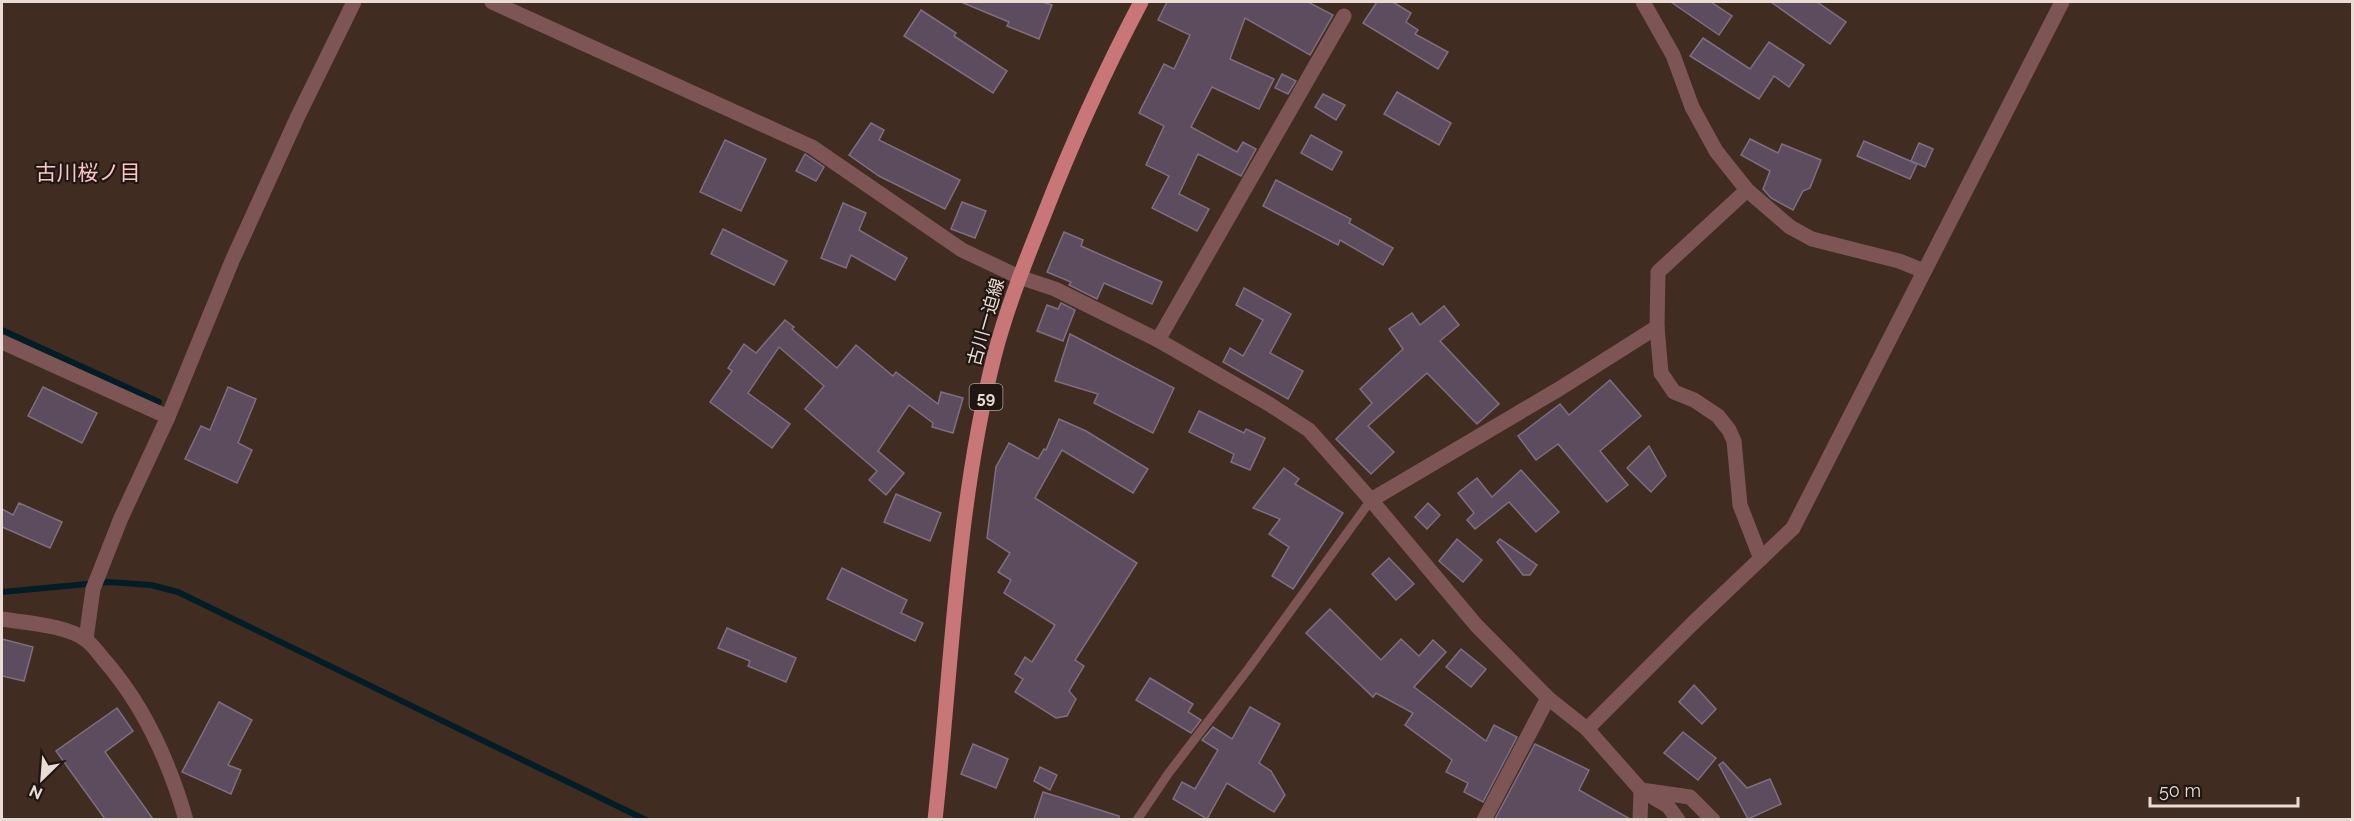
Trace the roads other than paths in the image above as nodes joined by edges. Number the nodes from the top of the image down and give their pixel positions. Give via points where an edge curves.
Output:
1 (354, 2) edge
2 (492, 2) edge
3 (1141, 2) edge
4 (1643, 2) edge
5 (2062, 2) edge
6 (1344, 16) dead end
7 (1747, 190) junction
8 (1924, 271) junction
9 (1019, 277) junction
10 (1657, 327) junction
11 (1158, 340) junction
12 (2, 342) edge
13 (168, 417) junction
14 (1371, 500) junction
15 (1761, 559) junction
16 (2, 618) edge
17 (86, 639) junction
18 (1548, 698) junction
19 (1587, 729) junction
20 (1641, 790) junction
21 (186, 819) edge
22 (939, 819) edge
23 (1137, 819) edge
24 (1484, 819) edge
25 (1640, 819) edge
26 (1678, 819) edge
27 (1713, 819) edge

1 - 13 street via 232,261
2 - 9 street via 812,147 962,250
3 - 9 main road, 古川一迫線 / 59 via 1069,152
4 - 7 street via 1673,56 1692,107 1716,151
5 - 8 street
6 - 11 street
7 - 8 street via 1790,227 1812,238
7 - 10 street via 1658,272
8 - 15 street via 1793,528
9 - 11 street via 1055,289
9 - 22 main road, 古川一迫線 / 59 via 994,356 965,518
10 - 14 street
10 - 15 street via 1661,373 1674,392 1718,416 1734,441 1740,504
11 - 14 street via 1309,430
12 - 13 street
13 - 17 street via 93,590
14 - 18 street via 1476,626
14 - 23 lane
15 - 19 street
16 - 17 street via 61,629
17 - 21 street via 125,684 156,735
18 - 19 street
18 - 24 street
19 - 20 street
20 - 25 street
20 - 26 street via 1668,806
20 - 27 street via 1690,796

